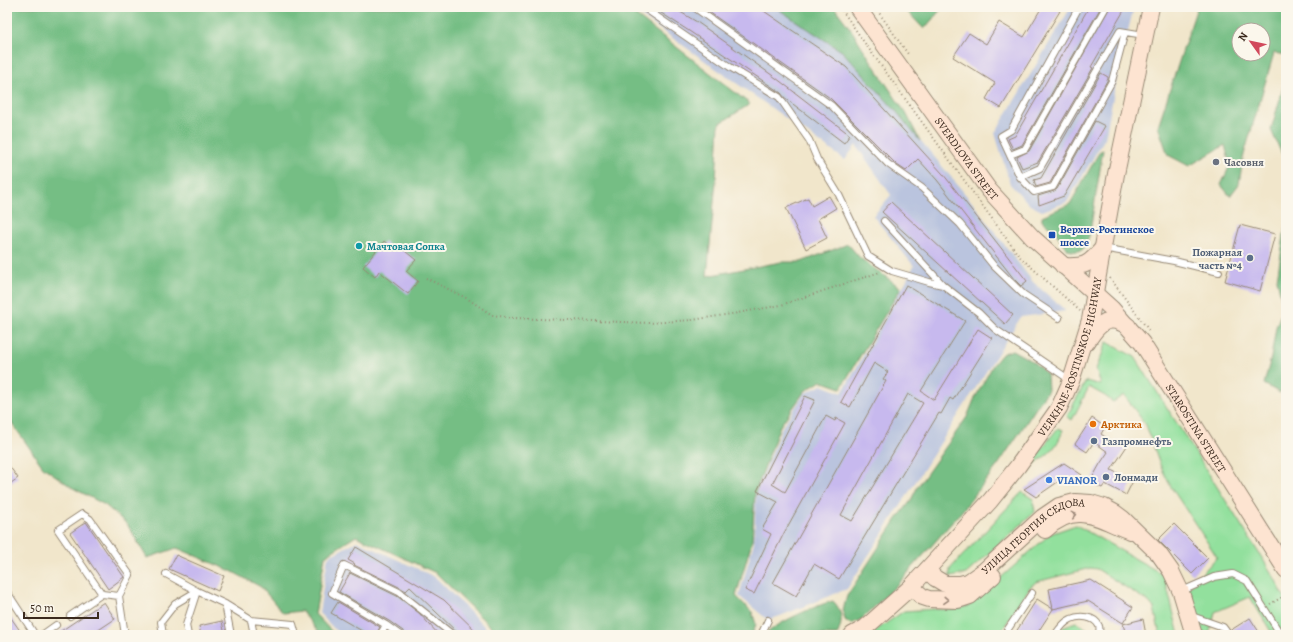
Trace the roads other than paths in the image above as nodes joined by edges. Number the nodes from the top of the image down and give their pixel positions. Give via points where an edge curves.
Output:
1 (643, 7) edge
2 (694, 7) edge
3 (857, 7) edge
4 (1080, 7) edge
5 (1106, 7) edge
6 (1151, 7) edge
7 (1125, 32) junction
8 (1145, 35) junction
9 (1010, 155) junction
10 (1020, 177) junction
11 (884, 221) dead end
12 (1103, 248) junction
13 (1063, 266) junction
14 (1219, 272) dead end
15 (943, 285) junction
16 (1094, 294) junction
17 (1059, 318) dead end
18 (1128, 326) junction
19 (1081, 353) junction
20 (1071, 381) junction
21 (1139, 534) junction
22 (927, 570) junction
23 (1286, 570) edge
24 (166, 574) dead end
25 (911, 587) junction
26 (196, 591) junction
27 (7, 592) edge
28 (1181, 592) junction
29 (1032, 593) dead end
30 (102, 594) junction
31 (118, 596) junction
32 (225, 604) junction
33 (1187, 614) junction
34 (70, 616) dead end
35 (251, 620) junction
36 (768, 620) dead end
37 (56, 625) dead end
38 (386, 625) junction
39 (35, 635) edge
40 (42, 635) edge
41 (125, 635) edge
42 (163, 635) edge
43 (188, 635) edge
44 (231, 635) edge
45 (254, 635) edge
46 (296, 635) edge
47 (380, 635) edge
48 (400, 635) edge
49 (453, 635) edge
50 (761, 635) edge
51 (852, 635) edge
52 (1004, 635) edge
53 (1055, 635) edge
54 (1099, 635) edge
55 (1194, 635) edge
56 (1229, 635) edge
57 (1281, 635) edge

1 - 15 lane via 730,67 779,97 809,140 817,159 840,195 868,256 892,271
2 - 17 lane via 832,106 888,164 922,188 960,224 993,265 1023,294
3 - 13 street, SVERDLOVA STREET via 989,190
4 - 9 lane via 1011,130 1001,136
5 - 9 lane via 1025,149
6 - 8 street, VERKHNE-ROSTINSKOE HIGHWAY
7 - 8 lane
7 - 10 lane via 1120,31 1040,168
7 - 10 lane via 1112,81 1053,186 1034,192
8 - 12 street, VERKHNE-ROSTINSKOE HIGHWAY
9 - 10 lane
11 - 15 lane
12 - 13 street via 1093,260 1081,266
12 - 14 lane
12 - 16 street, VERKHNE-ROSTINSKOE HIGHWAY
13 - 16 street, SVERDLOVA STREET
15 - 20 lane via 995,329
16 - 18 street, STAROSTINA STREET
16 - 19 street, VERKHNE-ROSTINSKOE HIGHWAY
18 - 19 street via 1115,320 1101,324
18 - 23 street, STAROSTINA STREET via 1142,343
19 - 20 street, VERKHNE-ROSTINSKOE HIGHWAY
20 - 22 street, VERKHNE-ROSTINSKOE HIGHWAY via 1059,408 1018,466
21 - 22 street, УЛИЦА ГЕОРГИЯ СЕДОВА via 1110,510 1091,503 1075,502 1059,506 1043,517 985,570 968,582 945,584 934,578
25 -> 21 street, УЛИЦА ГЕОРГИЯ СЕДОВА via 929,599 952,601 970,596 1050,525 1073,514 1085,513
21 - 28 street, УЛИЦА ГЕОРГИЯ СЕДОВА via 1159,554
22 - 25 street, VERKHNE-ROSTINSKOE HIGHWAY
24 - 26 lane
25 - 51 street, VERKHNE-ROSTINSKOE HIGHWAY via 865,628
26 - 32 lane
26 - 42 lane via 170,610 161,622
26 - 43 lane via 186,625
27 - 39 lane
28 - 33 street, УЛИЦА ГЕОРГИЯ СЕДОВА
28 - 57 lane via 1214,577 1233,574 1248,581
29 - 52 lane
30 - 31 lane
30 - 31 lane via 58,530 82,514 90,519 130,575
30 - 34 lane
31 - 41 lane
32 - 35 lane
32 - 44 lane
33 - 55 street, УЛИЦА ГЕОРГИЯ СЕДОВА
33 - 56 lane via 1224,626
35 - 45 lane
35 - 46 lane via 293,624
36 - 50 lane
37 - 40 lane
38 - 47 lane
38 - 48 lane
38 - 49 lane via 332,593 344,565 399,592
53 - 54 lane via 1070,619 1084,616 1096,622 1099,626

